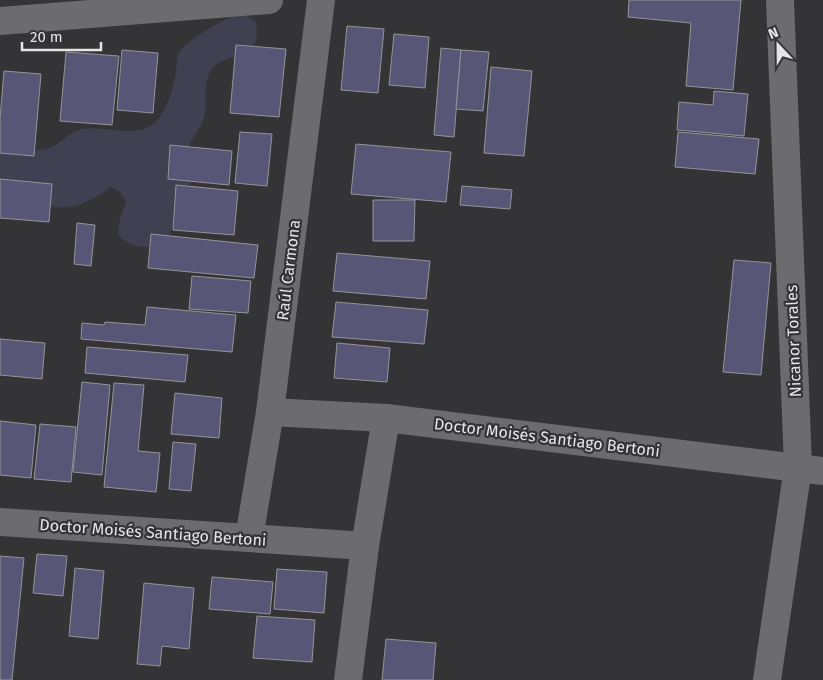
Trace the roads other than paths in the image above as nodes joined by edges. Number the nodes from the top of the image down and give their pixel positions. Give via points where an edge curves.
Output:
1 (269, 0) edge
2 (321, 0) edge
3 (780, 0) edge
4 (0, 21) edge
5 (270, 412) junction
6 (386, 418) junction
7 (811, 469) edge
8 (0, 522) edge
9 (249, 538) junction
10 (365, 546) junction
11 (348, 680) edge
12 (767, 680) edge

1 - 4 street
2 - 5 street, Raúl Carmona
3 - 7 street, Nicanor Torales
5 - 6 street, Doctor Moisés Santiago Bertoni
5 - 9 street, Raúl Carmona
6 - 7 street, Doctor Moisés Santiago Bertoni
6 - 10 street
7 - 12 street, Nicanor Torales
8 - 9 street, Doctor Moisés Santiago Bertoni
9 - 10 street, Doctor Moisés Santiago Bertoni
10 - 11 street

